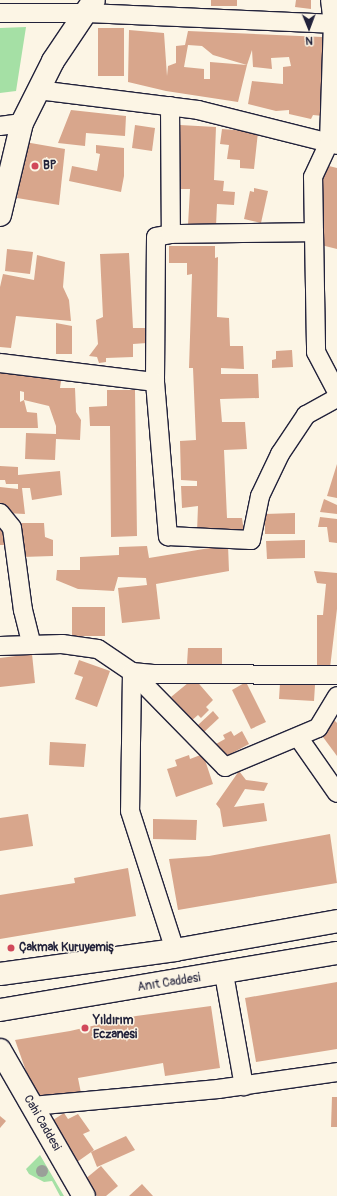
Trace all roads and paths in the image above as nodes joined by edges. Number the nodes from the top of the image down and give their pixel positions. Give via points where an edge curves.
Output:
1 (330, 0) edge
2 (90, 6) edge
3 (0, 13) edge
4 (335, 24) edge
5 (38, 90) junction
6 (170, 106) junction
7 (22, 123) junction
8 (0, 126) edge
9 (333, 144) edge
10 (0, 215) edge
11 (314, 232) junction
12 (171, 234) junction
13 (0, 363) edge
14 (155, 382) junction
15 (337, 392) edge
16 (337, 398) edge
17 (0, 513) edge
18 (32, 645) junction
19 (0, 646) edge
20 (132, 672) junction
21 (337, 675) edge
22 (337, 696) edge
23 (298, 737) junction
24 (337, 793) edge
25 (337, 921) edge
26 (175, 950) junction
27 (337, 954) edge
28 (0, 974) edge
29 (224, 974) junction
30 (0, 1010) edge
31 (0, 1050) edge
32 (337, 1072) edge
33 (244, 1086) junction
34 (32, 1106) junction
35 (84, 1196) edge

1 - 4 street
2 - 3 street
2 - 4 street
2 - 5 main road via 53,61
4 - 9 street
5 - 6 street
5 - 7 main road
6 - 9 street via 198,110
6 - 12 street
7 - 8 street
7 - 10 main road
9 - 11 street via 313,177
11 - 12 street
11 - 15 street via 316,352
12 - 14 street via 156,237
13 - 14 street
14 - 16 street via 168,536 251,540 260,496 280,454 306,415
17 - 18 street via 12,528 23,610
18 - 19 street
18 - 20 street via 62,644 98,649
20 - 21 street
20 - 23 street via 226,767
20 - 26 street via 130,810
22 - 23 street via 318,728
23 - 24 street
25 - 26 main road
26 - 28 main road
27 - 29 main road, Anıt Caddesi
29 - 30 main road, Anıt Caddesi
29 - 33 street
31 - 34 main road, Cahi Caddesi
32 - 33 street
33 - 34 street
34 - 35 main road, Cahi Caddesi

